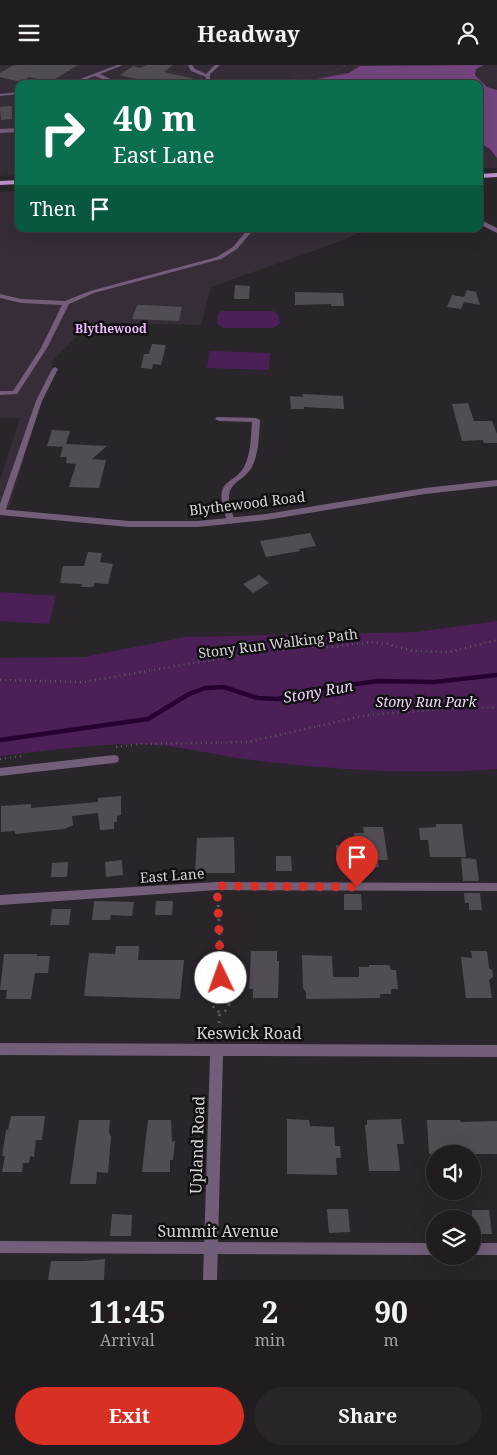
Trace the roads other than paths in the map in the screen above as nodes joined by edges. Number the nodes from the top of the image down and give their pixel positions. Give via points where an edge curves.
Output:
1 (121, 65) edge
2 (190, 65) edge
3 (218, 65) edge
4 (98, 75) junction
5 (208, 76) junction
6 (82, 80) edge
7 (110, 80) edge
8 (209, 80) edge
9 (15, 93) edge
10 (0, 95) edge
11 (15, 130) edge
12 (0, 131) edge
13 (483, 175) edge
14 (497, 175) edge
15 (15, 182) edge
16 (0, 183) edge
17 (483, 223) edge
18 (497, 231) edge
19 (241, 232) edge
20 (248, 232) edge
21 (241, 239) junction
22 (0, 296) edge
23 (66, 303) junction
24 (55, 369) dead end
25 (0, 393) edge
26 (219, 419) dead end
27 (497, 483) edge
28 (1, 512) edge
29 (231, 521) junction
30 (114, 759) dead end
31 (0, 772) edge
32 (497, 887) edge
33 (0, 900) edge
34 (0, 1049) edge
35 (217, 1049) junction
36 (497, 1051) edge
37 (0, 1247) edge
38 (211, 1247) junction
39 (426, 1249) edge
40 (481, 1249) edge
41 (497, 1249) edge
42 (210, 1280) edge

1 - 4 lane
2 - 5 lane via 195,72
3 - 5 lane via 209,71
4 - 6 lane
4 - 7 lane
5 - 8 lane
9 - 10 lane
11 - 12 lane
13 - 14 main road
15 - 16 main road
17 - 18 street
19 - 21 lane
20 - 21 lane
21 - 23 lane via 230,252 219,258 92,292
22 - 23 lane via 21,301
23 - 25 lane via 44,348 15,393
24 - 28 lane via 42,395
26 - 29 lane via 256,420 249,465 224,493
27 - 29 street, Blythewood Road via 401,494
28 - 29 street, Blythewood Road via 147,525
30 - 31 street
32 - 33 lane, East Lane via 217,886
34 - 35 street, Keswick Road
35 - 36 street, Keswick Road
35 - 38 street, Upland Road
37 - 38 lane, Summit Avenue
38 - 39 lane, Summit Avenue
38 - 42 street, Upland Road
40 - 41 lane

